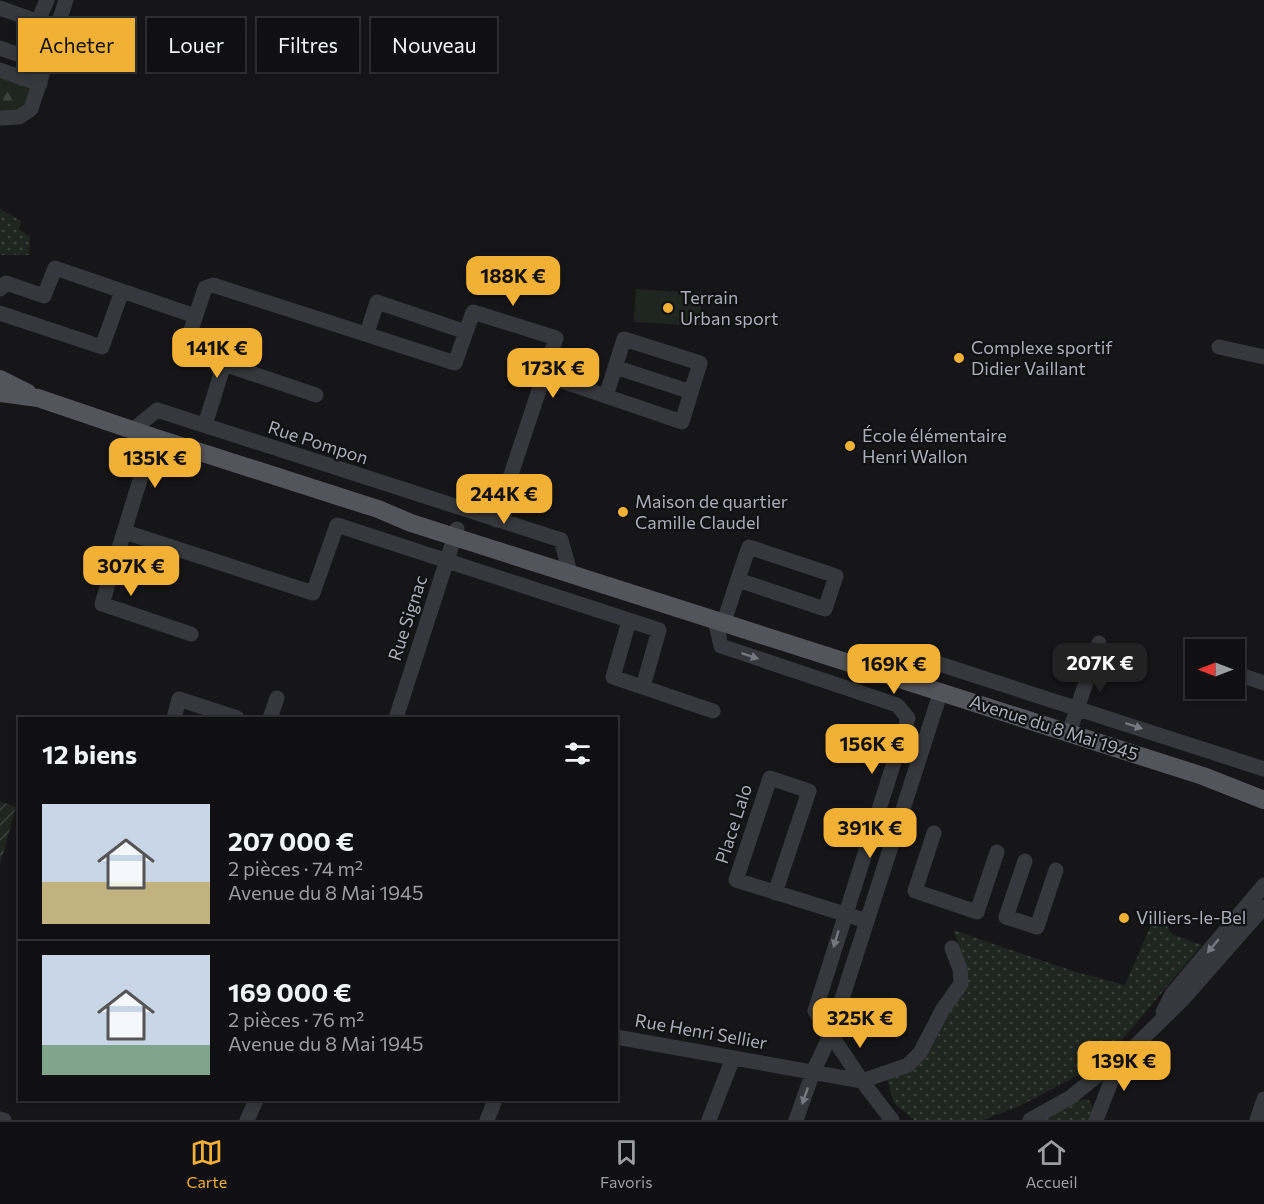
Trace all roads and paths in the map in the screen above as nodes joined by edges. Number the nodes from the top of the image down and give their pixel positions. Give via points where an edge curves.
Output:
1 (47, 0) edge
2 (66, 0) edge
3 (0, 8) edge
4 (28, 18) edge
5 (40, 18) edge
6 (0, 48) edge
7 (18, 54) edge
8 (0, 70) edge
9 (40, 84) junction
10 (0, 118) edge
11 (0, 289) edge
12 (122, 291) junction
13 (0, 313) edge
14 (195, 316) junction
15 (466, 332) junction
16 (367, 333) junction
17 (1219, 347) dead end
18 (1264, 357) edge
19 (224, 364) junction
20 (615, 367) junction
21 (544, 375) junction
22 (0, 379) edge
23 (691, 392) junction
24 (0, 393) edge
25 (316, 395) dead end
26 (606, 396) junction
27 (38, 398) junction
28 (205, 425) junction
29 (134, 429) junction
30 (153, 437) junction
31 (496, 520) junction
32 (125, 532) junction
33 (456, 533) junction
34 (447, 561) junction
35 (570, 572) junction
36 (738, 580) junction
37 (720, 620) junction
38 (629, 621) junction
39 (191, 634) dead end
40 (1099, 643) dead end
41 (1245, 677) edge
42 (907, 680) junction
43 (1264, 683) edge
44 (643, 687) junction
45 (940, 691) junction
46 (277, 698) dead end
47 (1079, 708) junction
48 (713, 711) dead end
49 (174, 717) edge
50 (234, 717) edge
51 (270, 717) edge
52 (396, 717) edge
53 (1069, 733) junction
54 (1264, 769) edge
55 (1264, 800) edge
56 (934, 833) dead end
57 (997, 852) dead end
58 (1025, 861) dead end
59 (1056, 870) dead end
60 (1264, 885) edge
61 (775, 893) junction
62 (1264, 907) edge
63 (844, 914) junction
64 (867, 921) junction
65 (952, 948) dead end
66 (1157, 1023) junction
67 (830, 1036) junction
68 (618, 1037) edge
69 (1128, 1053) junction
70 (733, 1058) junction
71 (813, 1072) junction
72 (862, 1082) junction
73 (1264, 1099) edge
74 (256, 1101) edge
75 (495, 1101) edge
76 (247, 1120) edge
77 (487, 1120) edge
78 (709, 1120) edge
79 (796, 1120) edge
80 (892, 1120) edge
81 (1030, 1120) edge
82 (1096, 1120) edge
83 (1257, 1120) edge

1 - 5 street
2 - 9 street
3 - 4 street
6 - 7 street
8 - 9 street
9 - 10 street via 27,114
11 - 12 street via 6,283 44,296 55,268
12 - 13 street via 102,347
12 - 14 street
14 - 16 street via 205,288 213,285
14 - 19 street via 186,345 188,352
15 - 16 street via 455,363
15 - 16 street via 377,302
15 - 21 street via 473,312 556,338
17 - 18 street
19 - 25 street
19 - 28 street
20 - 23 street
20 - 23 street via 624,339 700,363
20 - 26 street
21 - 26 street
21 - 31 street
22 - 27 main road, Avenue du 8 Mai 1945
23 - 26 street via 682,422
24 - 27 main road, Avenue du 8 Mai 1945
27 - 29 main road, Avenue du 8 Mai 1945
28 - 29 street, Rue Pompon via 157,410
28 - 31 street, Rue Pompon
29 - 30 main road, Avenue du 8 Mai 1945
30 - 32 street
30 - 33 main road, Avenue du 8 Mai 1945
31 - 35 street, Rue Pompon via 561,540
32 - 34 street via 313,593 337,525
32 - 39 street via 102,604
33 - 34 street, Rue Signac
33 - 35 main road, Avenue du 8 Mai 1945 via 502,543
34 - 38 street
34 - 52 street, Rue Signac
35 - 37 main road, Avenue du 8 Mai 1945
36 - 36 street via 825,609 836,576 749,547
36 - 37 street
37 - 42 main road, Avenue du 8 Mai 1945
37 -> 63 street via 721,646 897,705 908,718
38 - 44 street via 613,677
38 - 44 street via 659,630
40 - 47 street
41 - 43 street
42 - 45 main road, Avenue du 8 Mai 1945
42 - 47 street via 927,660
44 - 48 street
45 - 53 main road, Avenue du 8 Mai 1945
45 - 64 street
46 - 51 street
47 - 53 street
47 -> 54 street
49 - 50 street via 179,699
53 - 55 main road, Avenue du 8 Mai 1945
56 - 57 street via 915,891 977,912
58 - 59 street via 1006,917 1037,927
60 -> 66 street via 1172,994
61 - 61 street, Place Lalo via 736,880 770,778 808,791
61 - 63 street, Place Lalo
62 - 66 street
63 - 64 street, Place Lalo
63 -> 67 street via 815,1011
64 - 67 street
65 - 72 street via 961,984 920,1053 908,1065
66 - 69 street
67 - 71 street
67 - 72 street
68 - 70 street, Rue Henri Sellier
69 - 81 street via 1071,1097
69 - 82 street via 1112,1079
70 - 71 street, Rue Henri Sellier
70 - 78 street
71 - 72 street, Rue Henri Sellier
71 -> 79 street
72 - 80 street
73 - 83 street
74 - 76 street
75 - 77 street

